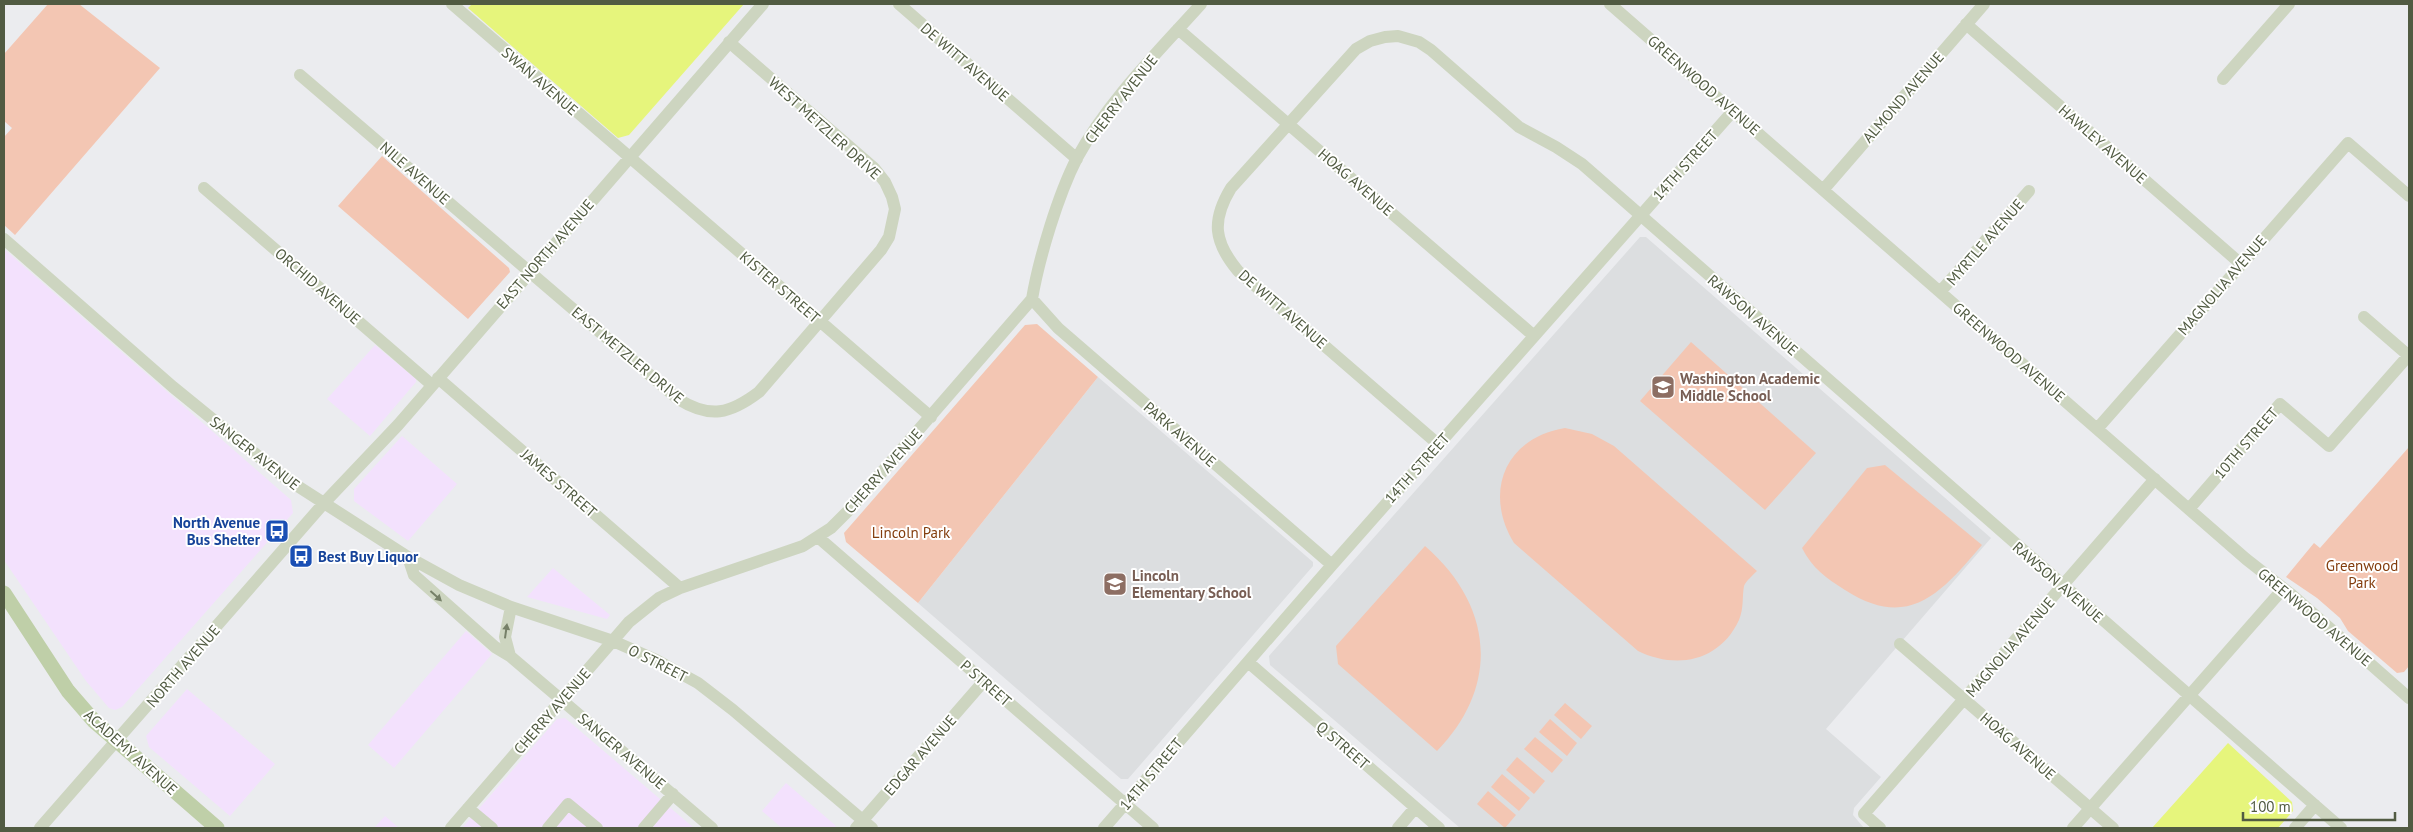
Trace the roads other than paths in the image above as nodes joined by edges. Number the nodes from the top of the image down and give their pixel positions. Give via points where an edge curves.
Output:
1 (452, 4) edge
2 (763, 4) edge
3 (899, 4) edge
4 (1201, 4) edge
5 (1610, 4) edge
6 (1984, 4) edge
7 (2289, 4) edge
8 (1966, 24) junction
9 (1178, 29) junction
10 (729, 42) junction
11 (300, 75) dead end
12 (2223, 79) dead end
13 (1733, 111) junction
14 (1289, 124) junction
15 (629, 158) junction
16 (1077, 159) junction
17 (204, 188) dead end
18 (1823, 190) junction
19 (2029, 191) dead end
20 (2409, 196) edge
21 (1640, 215) junction
22 (4, 239) edge
23 (2241, 264) junction
24 (530, 272) junction
25 (1940, 292) junction
26 (1032, 299) junction
27 (2364, 317) dead end
28 (820, 321) junction
29 (1534, 336) junction
30 (2409, 356) edge
31 (435, 381) junction
32 (930, 417) junction
33 (2096, 429) junction
34 (1438, 444) junction
35 (2155, 479) junction
36 (324, 503) junction
37 (2189, 509) junction
38 (819, 538) junction
39 (408, 558) junction
40 (1332, 565) junction
41 (2063, 586) junction
42 (680, 588) junction
43 (2283, 589) junction
44 (4, 593) edge
45 (511, 606) junction
46 (613, 641) junction
47 (1900, 644) dead end
48 (510, 656) junction
49 (1248, 662) junction
50 (984, 681) junction
51 (2407, 691) edge
52 (2189, 696) junction
53 (562, 700) junction
54 (1964, 700) junction
55 (116, 741) junction
56 (673, 794) junction
57 (1125, 804) junction
58 (2314, 805) junction
59 (468, 808) junction
60 (1416, 808) junction
61 (2090, 808) junction
62 (864, 826) edge
63 (40, 828) edge
64 (217, 828) edge
65 (451, 828) edge
66 (492, 828) edge
67 (548, 828) edge
68 (597, 828) edge
69 (644, 828) edge
70 (712, 828) edge
71 (1104, 828) edge
72 (1153, 828) edge
73 (1398, 828) edge
74 (1439, 828) edge
75 (1880, 828) edge
76 (2073, 828) edge
77 (2113, 828) edge
78 (2295, 828) edge
79 (2341, 828) edge

1 - 15 street, SWAN AVENUE
2 - 10 street, EAST NORTH AVENUE
3 - 16 street, DE WITT AVENUE
4 - 9 street, CHERRY AVENUE
5 - 13 street, GREENWOOD AVENUE
6 - 8 street, ALMOND AVENUE
7 - 12 street
8 - 18 street, ALMOND AVENUE
8 - 23 street, HAWLEY AVENUE
9 - 14 street, HOAG AVENUE
9 - 16 street, CHERRY AVENUE via 1104,117
10 - 15 street, EAST NORTH AVENUE
10 - 28 street, WEST METZLER DRIVE via 874,168 892,196 894,216 889,237
11 - 24 street, NILE AVENUE
13 - 18 street, GREENWOOD AVENUE
13 - 21 street, 14TH STREET
14 - 21 street, RAWSON AVENUE via 1356,49 1385,37 1410,38 1430,50 1519,127 1582,164
14 - 29 street, HOAG AVENUE
14 - 34 street, DE WITT AVENUE via 1223,201 1218,217 1220,245 1238,271
15 - 24 street, EAST NORTH AVENUE
15 - 28 street, KISTER STREET
16 - 26 street, CHERRY AVENUE via 1036,273
17 - 31 street, ORCHID AVENUE
18 - 25 street, GREENWOOD AVENUE
19 - 25 street, MYRTLE AVENUE
20 - 23 street, MAGNOLIA AVENUE via 2348,142
21 - 29 street, 14TH STREET
21 - 41 street, RAWSON AVENUE
22 - 36 street, SANGER AVENUE via 173,387 284,478
23 - 33 street, MAGNOLIA AVENUE
24 - 28 street, EAST METZLER DRIVE via 678,399 693,408 710,412 740,406 759,392
24 - 31 street, EAST NORTH AVENUE
25 - 33 street, GREENWOOD AVENUE
26 - 32 street, CHERRY AVENUE
26 - 40 street, PARK AVENUE via 1058,328
27 - 30 street
28 - 32 street, KISTER STREET
29 - 34 street, 14TH STREET
30 - 37 street, 10TH STREET via 2329,446 2280,404
31 - 36 street, EAST NORTH AVENUE
31 - 42 street, JAMES STREET
32 - 38 street, CHERRY AVENUE via 850,509
33 - 35 street, GREENWOOD AVENUE
34 - 40 street, 14TH STREET
35 - 37 street, GREENWOOD AVENUE
35 - 41 street, MAGNOLIA AVENUE
36 - 39 street, SANGER AVENUE
36 - 55 street, NORTH AVENUE
37 - 43 street, GREENWOOD AVENUE
38 - 42 street, CHERRY AVENUE via 788,553
38 - 50 street, P STREET
39 - 45 street, O STREET via 466,588
39 -> 48 street, SANGER AVENUE via 414,575 495,647
40 - 49 street, 14TH STREET
41 - 52 street, RAWSON AVENUE
41 - 54 street, MAGNOLIA AVENUE
42 - 46 street, CHERRY AVENUE via 643,609
43 - 51 street, GREENWOOD AVENUE
43 - 52 street
44 - 55 main road, ACADEMY AVENUE via 68,691 94,722
45 - 46 street, O STREET
48 -> 45 street via 504,636
46 - 53 street, CHERRY AVENUE
46 - 62 street, O STREET via 656,660 715,695
47 - 54 street, HOAG AVENUE
48 - 53 street, SANGER AVENUE
49 - 57 street, 14TH STREET
49 - 60 street, Q STREET
50 - 57 street, P STREET
50 - 62 street, EDGAR AVENUE
52 - 58 street, RAWSON AVENUE
52 - 61 street
53 - 56 street, SANGER AVENUE
53 - 59 street, CHERRY AVENUE
54 - 61 street, HOAG AVENUE
54 - 75 street, MAGNOLIA AVENUE via 1864,814
55 - 63 street, NORTH AVENUE
55 - 64 main road, ACADEMY AVENUE
56 - 69 street
56 - 70 street, SANGER AVENUE
57 - 71 street, 14TH STREET
57 - 72 street, P STREET
58 - 78 street
58 - 79 street, RAWSON AVENUE
59 - 65 street, CHERRY AVENUE
59 - 66 street
60 - 73 street
60 - 74 street, Q STREET
61 - 76 street
61 - 77 street, HOAG AVENUE
67 - 68 street via 568,804

